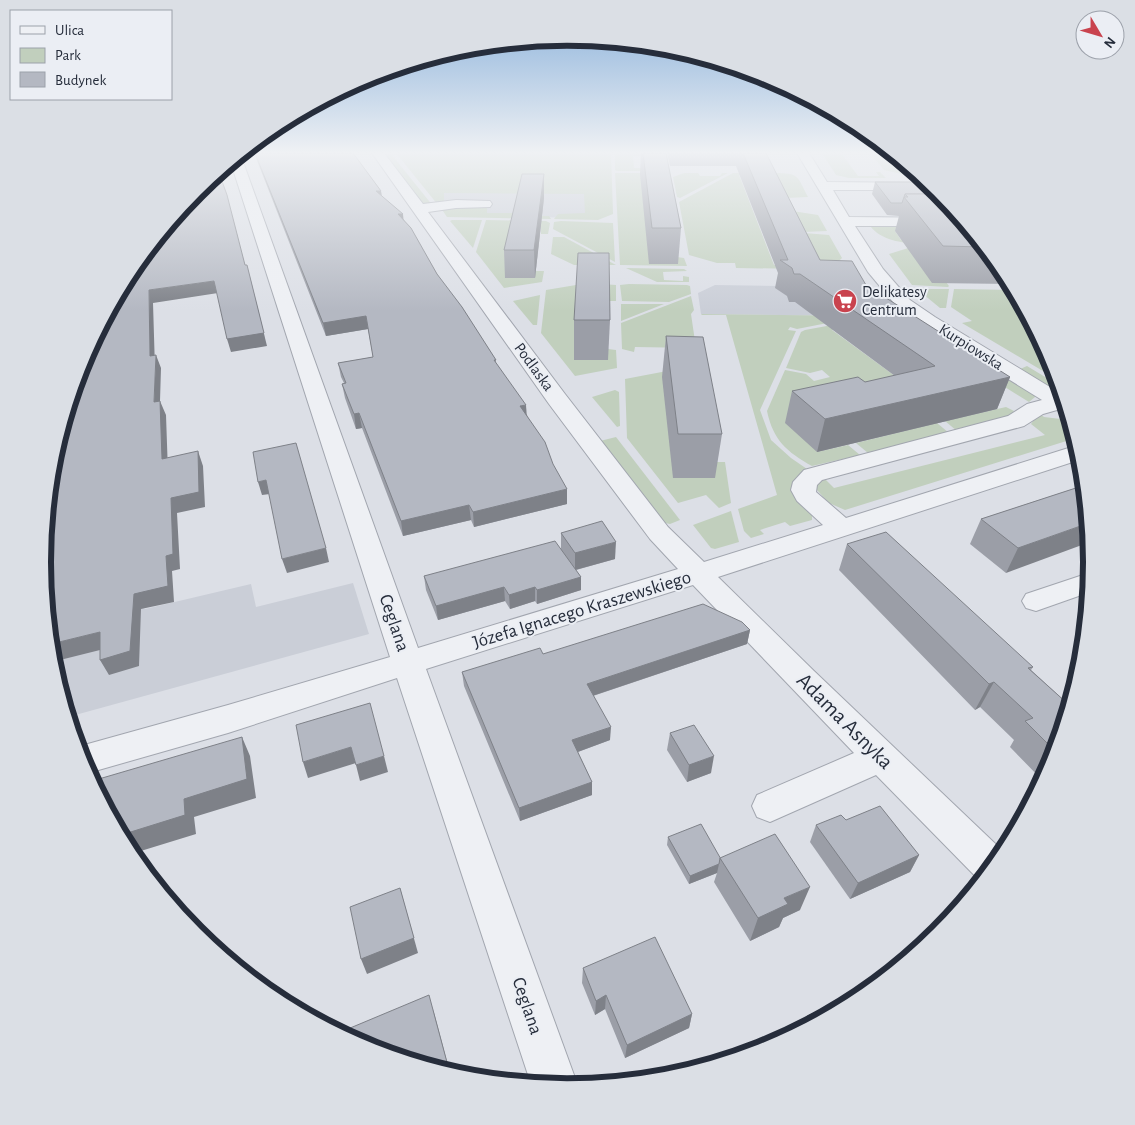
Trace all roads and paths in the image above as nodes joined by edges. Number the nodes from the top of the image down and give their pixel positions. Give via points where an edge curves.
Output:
1 (252, 206) edge
2 (416, 206) edge
3 (445, 206) edge
4 (835, 206) edge
5 (419, 209) junction
6 (845, 221) junction
7 (956, 222) edge
8 (1057, 400) edge
9 (1058, 405) edge
10 (1072, 454) edge
11 (842, 528) junction
12 (698, 573) junction
13 (1083, 584) edge
14 (1036, 601) dead end
15 (408, 664) junction
16 (90, 757) edge
17 (881, 757) junction
18 (770, 806) dead end
19 (987, 862) edge
20 (552, 1079) edge

1 - 15 street, Ceglana
2 - 5 street, Podlaska
3 - 5 street
4 - 6 street, Kurpiowska
5 - 12 street, Podlaska via 552,393 659,533
6 - 7 street
6 - 8 street, Kurpiowska via 876,272 904,304
9 - 11 street via 1035,409 1016,421 813,475 805,482 803,490 806,496
10 - 11 street, Józefa Ignacego Kraszewskiego
11 - 12 street, Józefa Ignacego Kraszewskiego
12 - 15 street, Józefa Ignacego Kraszewskiego
12 - 17 street, Adama Asnyka
13 - 14 street
15 - 16 street, Józefa Ignacego Kraszewskiego
15 - 20 street, Ceglana
17 - 18 street
17 - 19 street, Adama Asnyka

